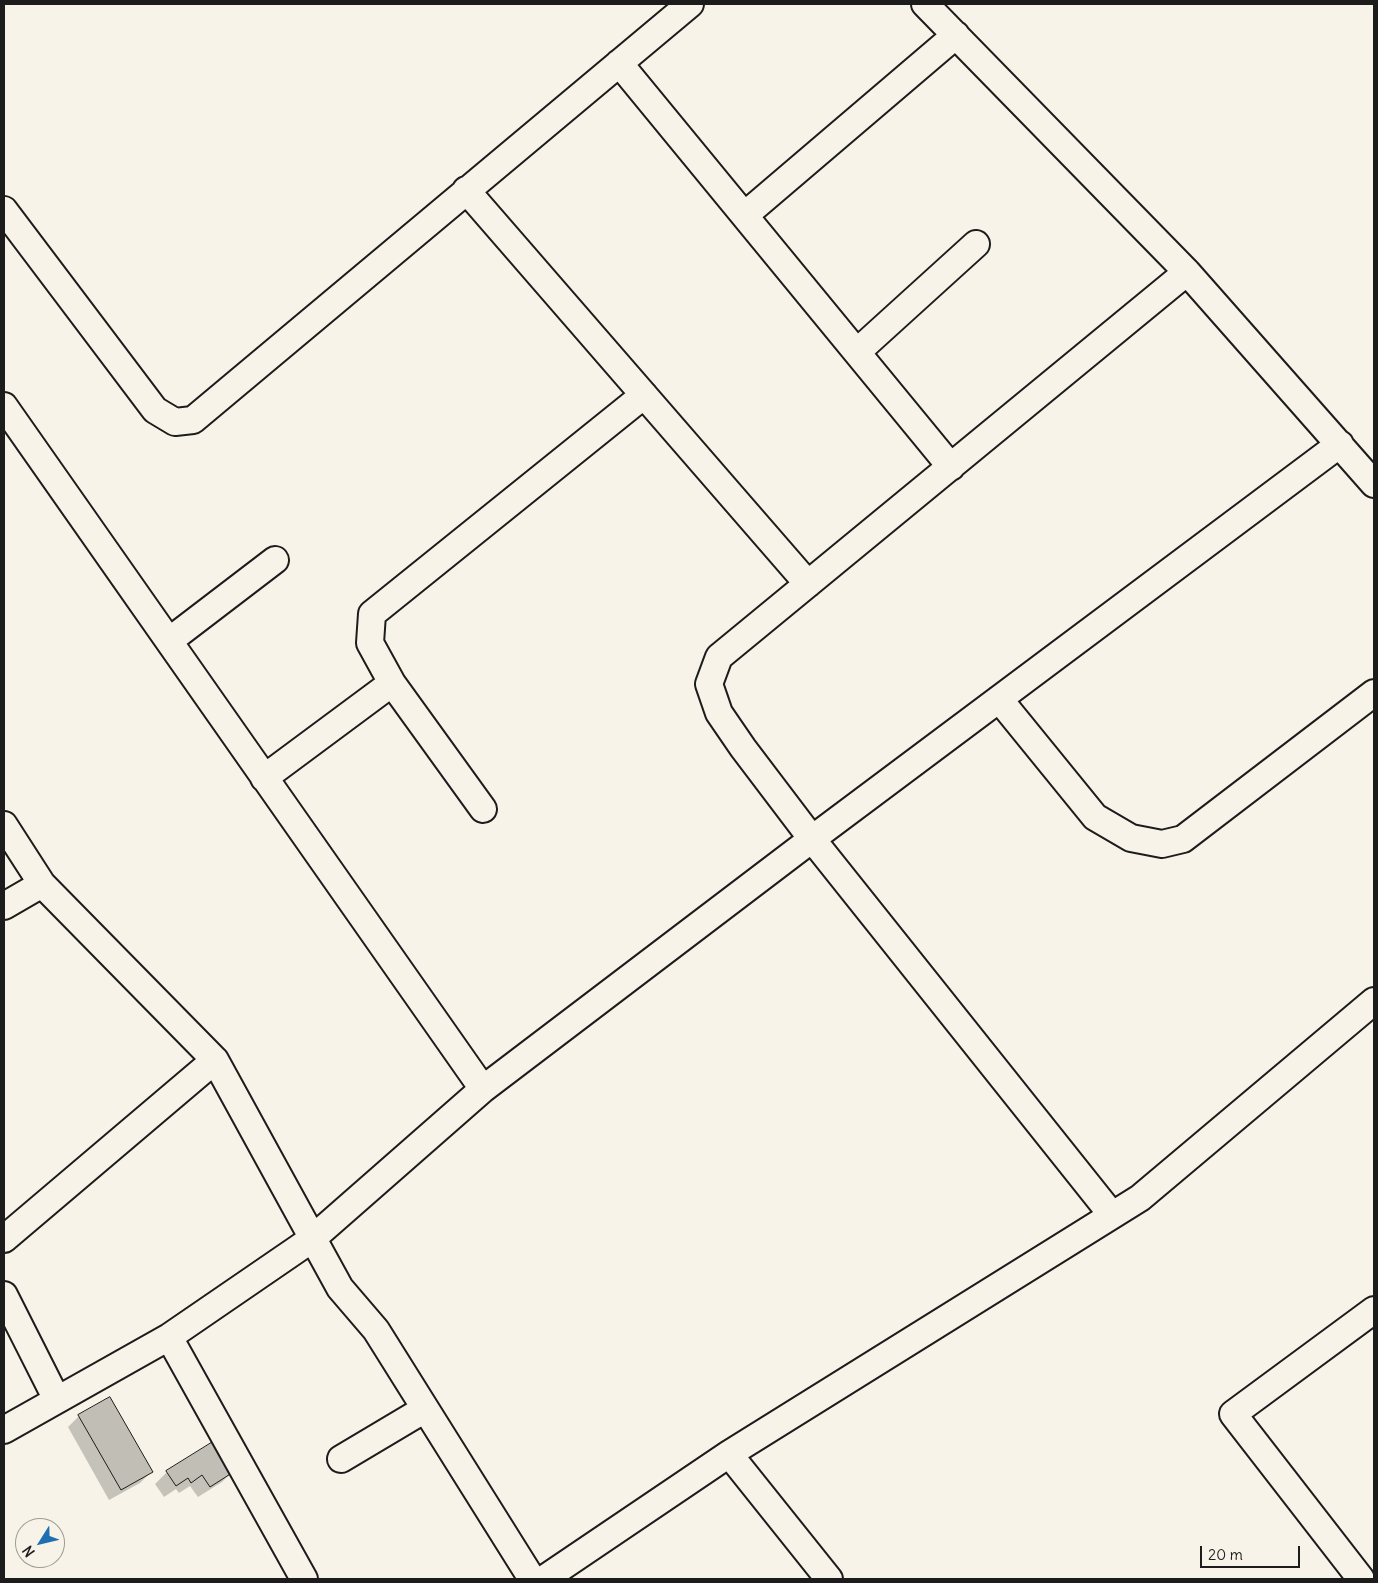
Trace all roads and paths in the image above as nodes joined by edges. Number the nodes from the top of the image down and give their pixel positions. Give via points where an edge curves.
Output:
1 (690, 4) edge
2 (925, 4) edge
3 (956, 36) junction
4 (619, 63) junction
5 (466, 190) junction
6 (4, 210) edge
7 (744, 215) junction
8 (976, 244) dead end
9 (1187, 272) junction
10 (857, 352) junction
11 (644, 395) junction
12 (4, 406) edge
13 (1340, 444) junction
14 (951, 467) junction
15 (1374, 484) edge
16 (275, 560) dead end
17 (808, 584) junction
18 (169, 641) junction
19 (392, 683) junction
20 (1374, 693) edge
21 (999, 699) junction
22 (264, 778) junction
23 (483, 809) dead end
24 (4, 825) edge
25 (812, 839) junction
26 (42, 884) junction
27 (4, 906) edge
28 (1374, 1001) edge
29 (215, 1060) junction
30 (484, 1088) junction
31 (1112, 1215) junction
32 (4, 1239) edge
33 (312, 1239) junction
34 (4, 1295) edge
35 (1374, 1310) edge
36 (169, 1337) junction
37 (57, 1400) junction
38 (426, 1408) junction
39 (4, 1430) edge
40 (729, 1454) junction
41 (341, 1459) dead end
42 (304, 1579) edge
43 (532, 1579) edge
44 (544, 1579) edge
45 (829, 1579) edge
46 (1361, 1579) edge

1 - 4 street
2 - 3 street
3 - 7 street
3 - 9 street
4 - 5 street
4 - 7 street
5 - 6 street via 193,420 175,422 155,410
5 - 11 street
7 - 10 street
8 - 10 street
9 - 13 street
9 - 14 street
10 - 14 street
11 - 17 street
11 - 19 street via 372,614 370,643
12 - 18 street
13 - 15 street
13 - 21 street
14 - 17 street
16 - 18 street
17 - 25 street via 720,657 709,684 719,713
18 - 22 street
19 - 22 street
19 - 23 street
20 - 21 street via 1183,839 1162,844 1131,838 1095,817
21 - 25 street
22 - 30 street
24 - 26 street
25 - 30 street
25 - 31 street
26 - 27 street
26 - 29 street
28 - 31 street via 1140,1198
29 - 32 street
29 - 33 street
30 - 33 street
31 - 40 street
33 - 36 street
33 - 38 street via 340,1288 376,1330
34 - 37 street
35 - 46 street via 1233,1414
36 - 37 street
36 - 42 street
37 - 39 street
38 - 41 street
38 - 43 street
40 - 44 street
40 - 45 street

